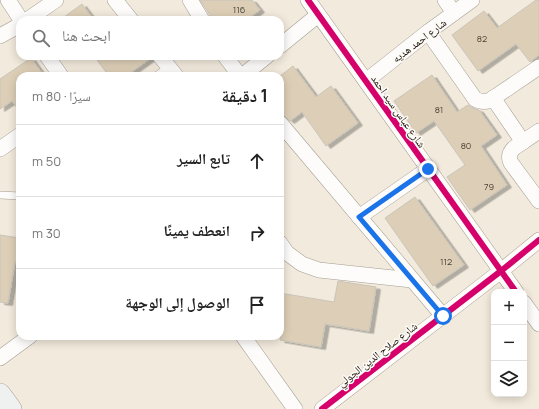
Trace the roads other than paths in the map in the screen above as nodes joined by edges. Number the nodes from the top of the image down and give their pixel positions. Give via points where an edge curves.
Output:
1 (8, 0) edge
2 (56, 0) edge
3 (115, 0) edge
4 (190, 0) edge
5 (308, 0) edge
6 (445, 0) edge
7 (472, 0) edge
8 (454, 13) junction
9 (318, 15) junction
10 (18, 16) edge
11 (33, 16) edge
12 (128, 16) edge
13 (200, 16) edge
14 (16, 27) edge
15 (428, 32) junction
16 (0, 36) edge
17 (284, 43) edge
18 (50, 60) edge
19 (228, 60) edge
20 (262, 60) edge
21 (539, 67) edge
22 (58, 72) edge
23 (238, 72) edge
24 (246, 72) edge
25 (366, 81) junction
26 (494, 98) junction
27 (284, 128) edge
28 (539, 131) edge
29 (16, 139) edge
30 (523, 142) junction
31 (0, 149) edge
32 (428, 169) junction
33 (0, 195) edge
34 (16, 196) edge
35 (539, 201) edge
36 (359, 217) junction
37 (539, 240) edge
38 (284, 249) edge
39 (501, 271) junction
40 (412, 280) junction
41 (514, 289) edge
42 (527, 307) edge
43 (443, 316) junction
44 (537, 319) edge
45 (25, 340) edge
46 (246, 340) edge
47 (0, 358) edge
48 (0, 394) edge
49 (10, 409) edge
50 (295, 409) edge
51 (322, 409) edge

1 - 10 street
2 - 11 street
3 - 12 street
4 - 13 street
5 - 9 street, شارع عباس سيد احمد
6 - 8 street
7 - 8 street, شارع احمد هديه
8 - 15 street, شارع احمد هديه
9 - 17 street
9 - 25 street, شارع عباس سيد احمد
14 - 16 street
15 - 25 street, شارع احمد هديه
15 - 26 street via 475,99 485,102
18 - 22 street
19 - 23 street
20 - 24 street
21 - 26 street
25 - 32 street, شارع عباس سيد احمد
26 - 30 street
27 - 36 street
28 - 30 street
29 - 31 street
30 - 35 street via 511,151 509,159
32 - 36 street
32 - 39 street, شارع عباس سيد احمد
33 - 34 lane
36 - 40 street
37 - 39 street, شارع صلاح الدين الجولي
38 - 40 street via 302,264 319,270
39 - 41 street, شارع عباس سيد احمد
39 - 43 street, شارع صلاح الدين الجولي
40 - 43 street
42 - 44 street
43 - 51 street, شارع صلاح الدين الجولي
45 - 47 street
46 - 50 street
48 - 49 street

